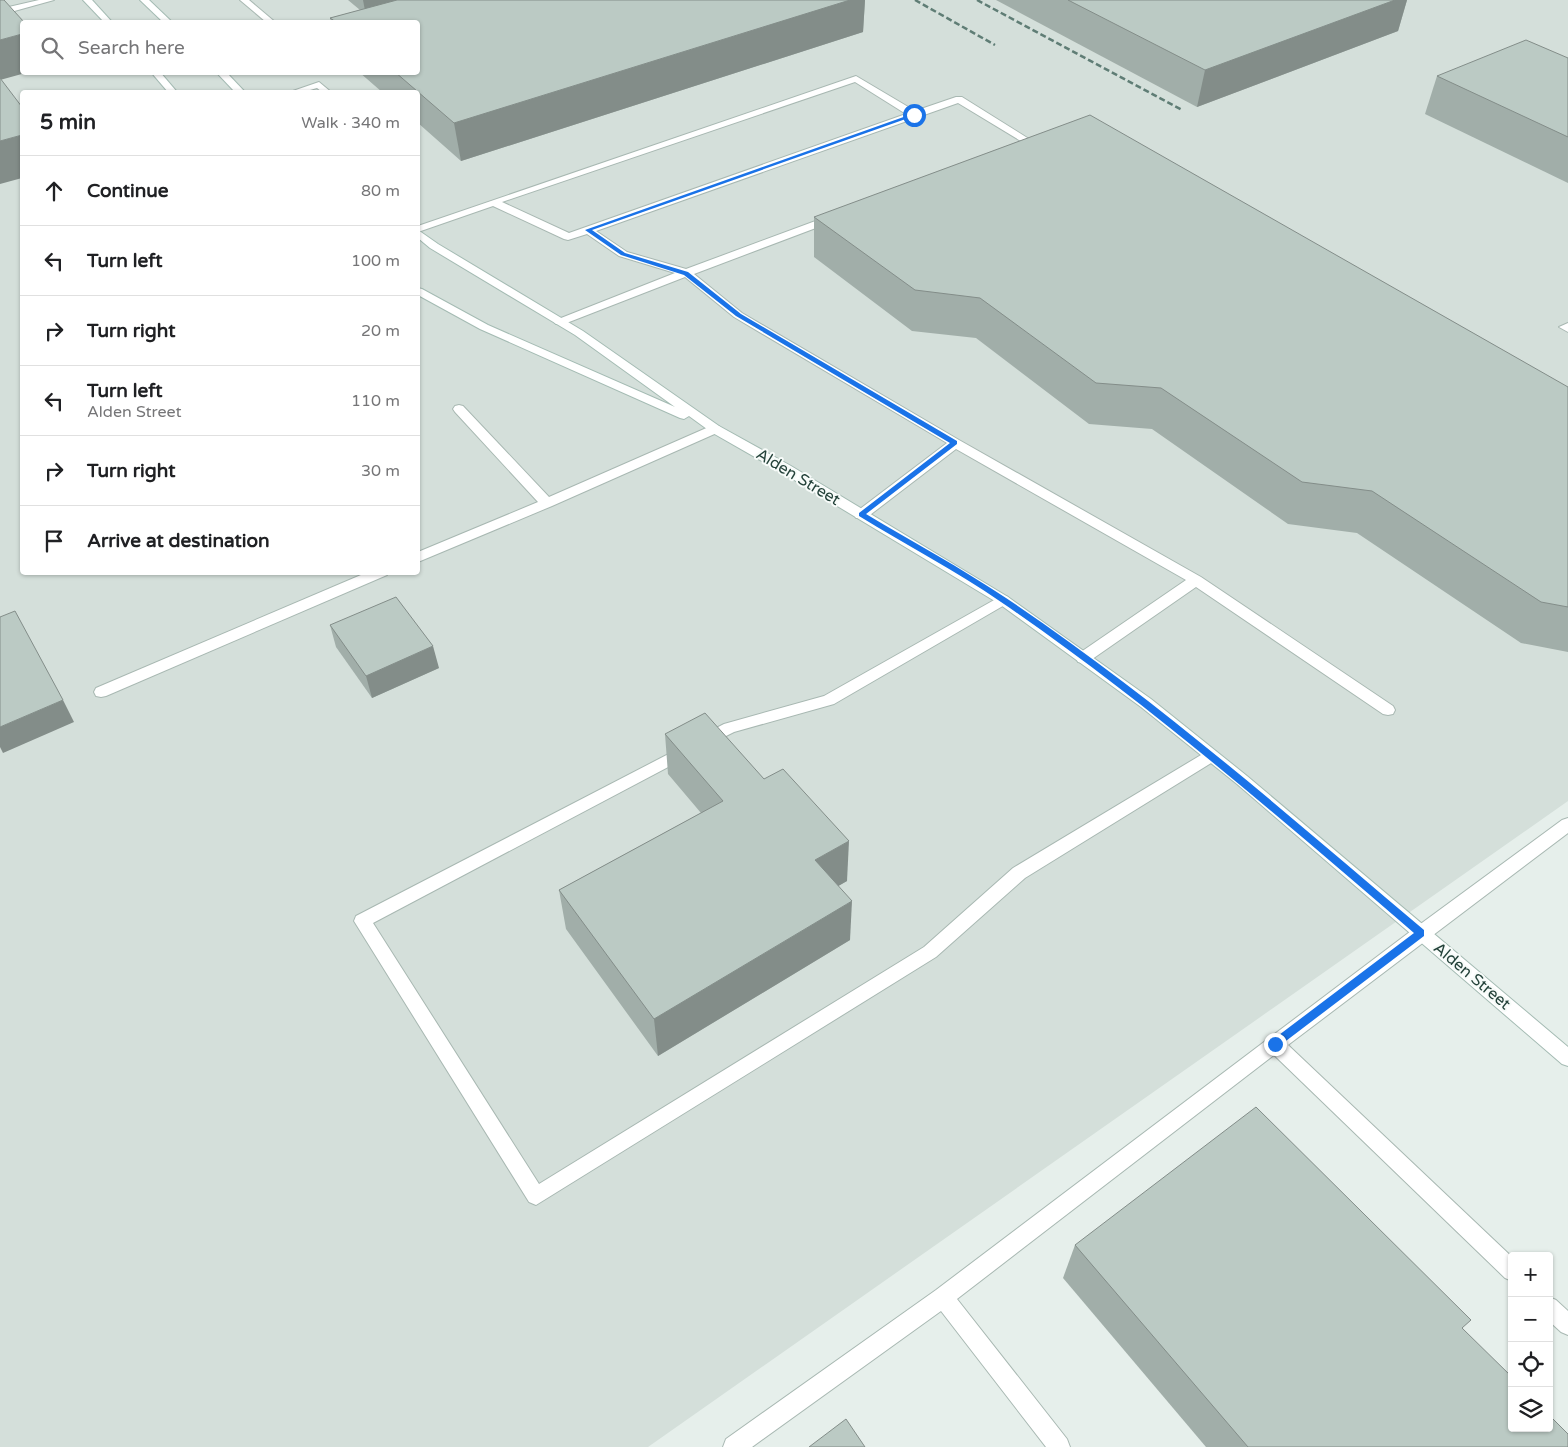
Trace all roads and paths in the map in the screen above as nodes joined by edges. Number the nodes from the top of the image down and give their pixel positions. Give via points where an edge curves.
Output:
1 (50, 0) edge
2 (87, 0) edge
3 (144, 0) edge
4 (244, 0) edge
5 (0, 12) edge
6 (106, 20) edge
7 (166, 20) edge
8 (269, 20) edge
9 (157, 75) edge
10 (223, 75) edge
11 (171, 90) edge
12 (238, 90) edge
13 (303, 90) edge
14 (324, 90) edge
15 (914, 115) junction
16 (1013, 151) edge
17 (493, 202) junction
18 (845, 214) edge
19 (420, 228) edge
20 (588, 230) junction
21 (420, 235) edge
22 (686, 273) junction
23 (420, 292) edge
24 (560, 322) junction
25 (459, 409) dead end
26 (715, 429) junction
27 (955, 443) junction
28 (547, 503) junction
29 (862, 515) junction
30 (420, 556) edge
31 (375, 575) edge
32 (1196, 580) junction
33 (1003, 600) junction
34 (1084, 658) junction
35 (101, 692) dead end
36 (1388, 710) dead end
37 (1211, 756) junction
38 (1568, 824) edge
39 (1421, 933) junction
40 (1275, 1044) junction
41 (1568, 1058) edge
42 (1508, 1267) edge
43 (942, 1297) junction
44 (1553, 1311) edge
45 (1568, 1324) edge
46 (734, 1447) edge
47 (1059, 1447) edge

1 - 5 street
2 - 6 street
3 - 7 street
4 - 8 street
9 - 11 street
10 - 12 street
13 - 14 street via 319,86
15 - 16 street via 958,99 1032,144
15 - 17 street via 856,79
15 - 20 street
17 - 19 street
17 - 20 street via 568,237
18 - 22 street
20 - 22 street via 623,254
21 - 24 street, Alden Street
22 - 24 street
22 - 27 street via 738,315
23 - 26 street, Alden Street via 484,327
24 - 26 street, Alden Street
25 - 28 street
26 - 28 street
26 - 29 street, Alden Street
27 - 29 street
27 - 32 street
28 - 30 street
29 - 33 street, Alden Street
31 - 35 street
32 - 34 street
32 - 36 street
33 - 34 street, Alden Street
33 - 37 street via 828,700 729,728 362,921 536,1196 930,952 1019,873
34 - 37 street, Alden Street
37 - 39 street, Alden Street
38 - 39 street
39 - 40 street
39 - 41 street, Alden Street
40 - 42 street
40 - 43 street
43 - 46 street
43 - 47 street
44 - 45 street

